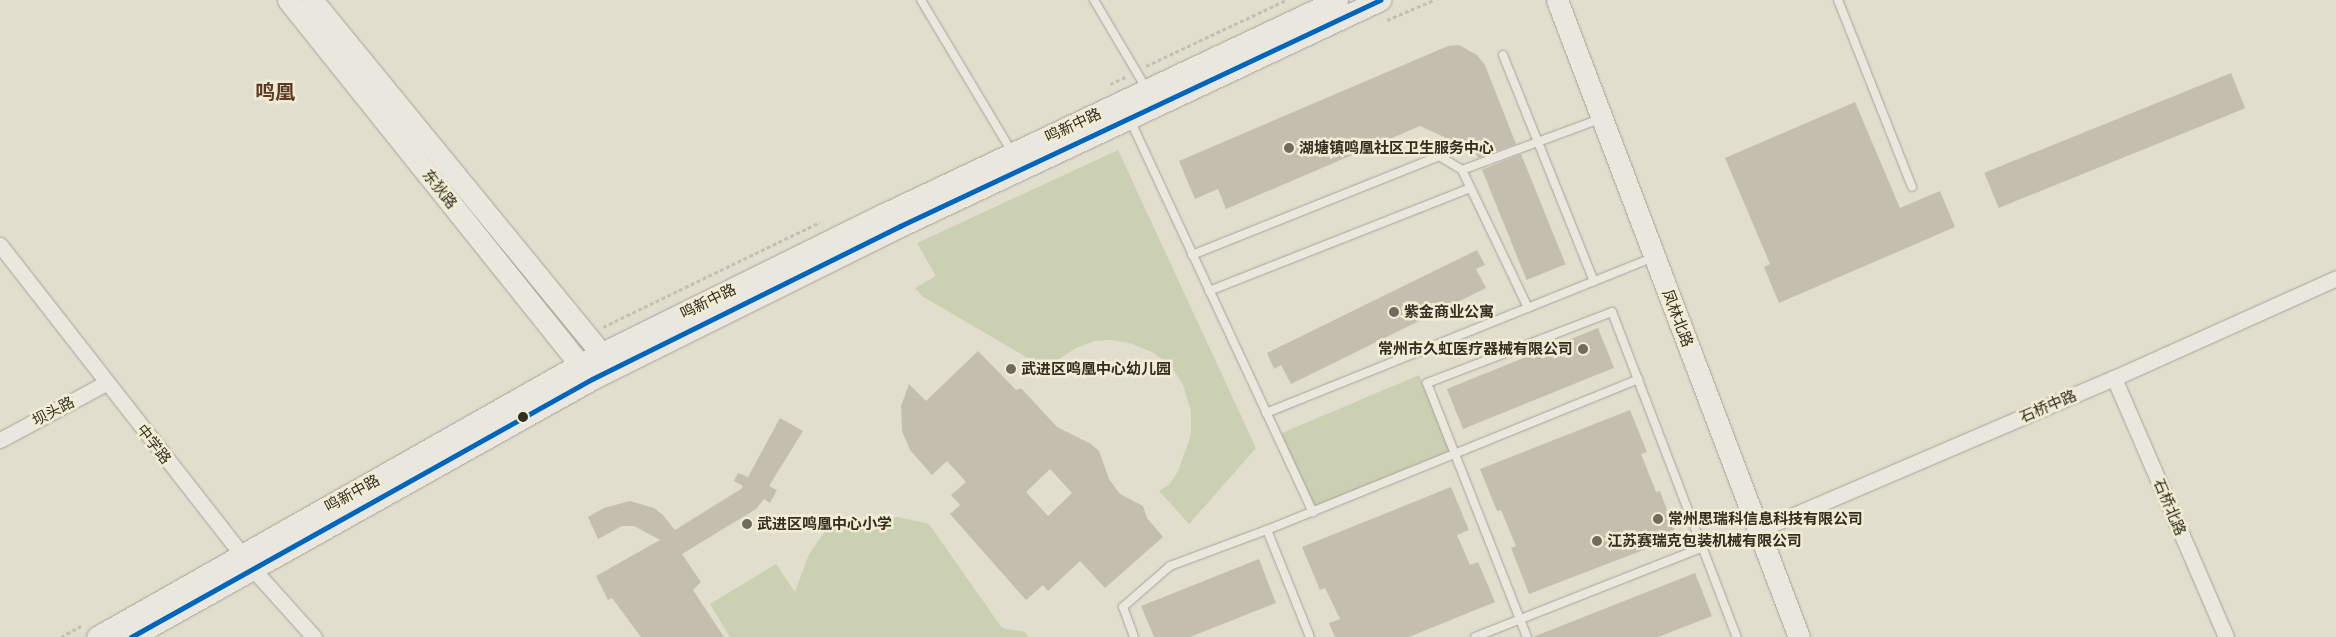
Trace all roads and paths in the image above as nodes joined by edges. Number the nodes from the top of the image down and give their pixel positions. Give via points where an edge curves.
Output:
1 (288, 0) edge
2 (312, 0) edge
3 (920, 0) edge
4 (1094, 0) edge
5 (1337, 0) edge
6 (1380, 0) edge
7 (1434, 0) edge
8 (1557, 0) edge
9 (1838, 0) edge
10 (1380, 23) dead end
11 (1503, 55) dead end
12 (1147, 90) junction
13 (1124, 110) junction
14 (1602, 118) junction
15 (1538, 142) junction
16 (1013, 154) junction
17 (1462, 170) junction
18 (1912, 187) dead end
19 (1470, 188) junction
20 (0, 245) edge
21 (1192, 255) junction
22 (1655, 256) junction
23 (2336, 278) edge
24 (1594, 281) junction
25 (1209, 291) junction
26 (1528, 308) junction
27 (608, 361) junction
28 (586, 371) junction
29 (2114, 378) junction
30 (1638, 379) junction
31 (106, 383) junction
32 (1266, 413) junction
33 (0, 440) edge
34 (1455, 455) junction
35 (1313, 512) junction
36 (1268, 530) junction
37 (1759, 530) junction
38 (1703, 547) junction
39 (247, 562) junction
40 (1520, 619) junction
41 (97, 637) edge
42 (130, 637) edge
43 (314, 637) edge
44 (1134, 637) edge
45 (1310, 637) edge
46 (1475, 637) edge
47 (1527, 637) edge
48 (1736, 637) edge
49 (1799, 637) edge
50 (2226, 637) edge

1 - 28 main road, 东狄路
2 - 27 main road, 东狄路
3 - 16 lane
4 - 12 lane
5 - 12 main road, 鸣新中路
6 - 13 main road, 鸣新中路
7 - 10 path
8 - 14 main road, 凤林北路
9 - 18 lane
11 - 15 lane
12 - 13 main road, 鸣新中路
13 - 16 main road, 鸣新中路
13 - 21 lane
13 - 27 main road, 鸣新中路 via 900,226
14 - 15 lane
14 - 22 main road, 凤林北路
15 - 17 lane
15 - 24 lane
16 - 27 main road, 鸣新中路
17 - 19 lane
17 - 21 lane via 1439,156
19 - 25 lane
19 - 26 lane
20 - 31 street, 中学路
21 - 25 lane
22 - 24 lane
22 - 37 main road, 凤林北路
23 - 29 street, 石桥中路
24 - 26 lane
25 - 32 lane
26 - 32 lane
27 - 28 main road, 鸣新中路
28 - 39 main road, 鸣新中路
29 - 37 street, 石桥中路
29 - 50 street, 石桥北路
30 - 34 lane
30 - 34 lane via 1612,312 1427,383
30 - 38 lane
31 - 33 street, 坝头路
31 - 39 street, 中学路
32 - 35 lane
34 - 35 lane
34 - 40 lane
35 - 36 lane
36 - 44 lane via 1170,566 1123,607
36 - 45 lane
37 - 49 main road, 凤林北路
38 - 40 lane
38 - 48 lane
39 - 41 main road, 鸣新中路
39 - 42 main road, 鸣新中路
39 - 43 street, 中学路
40 - 46 lane
40 - 47 lane

